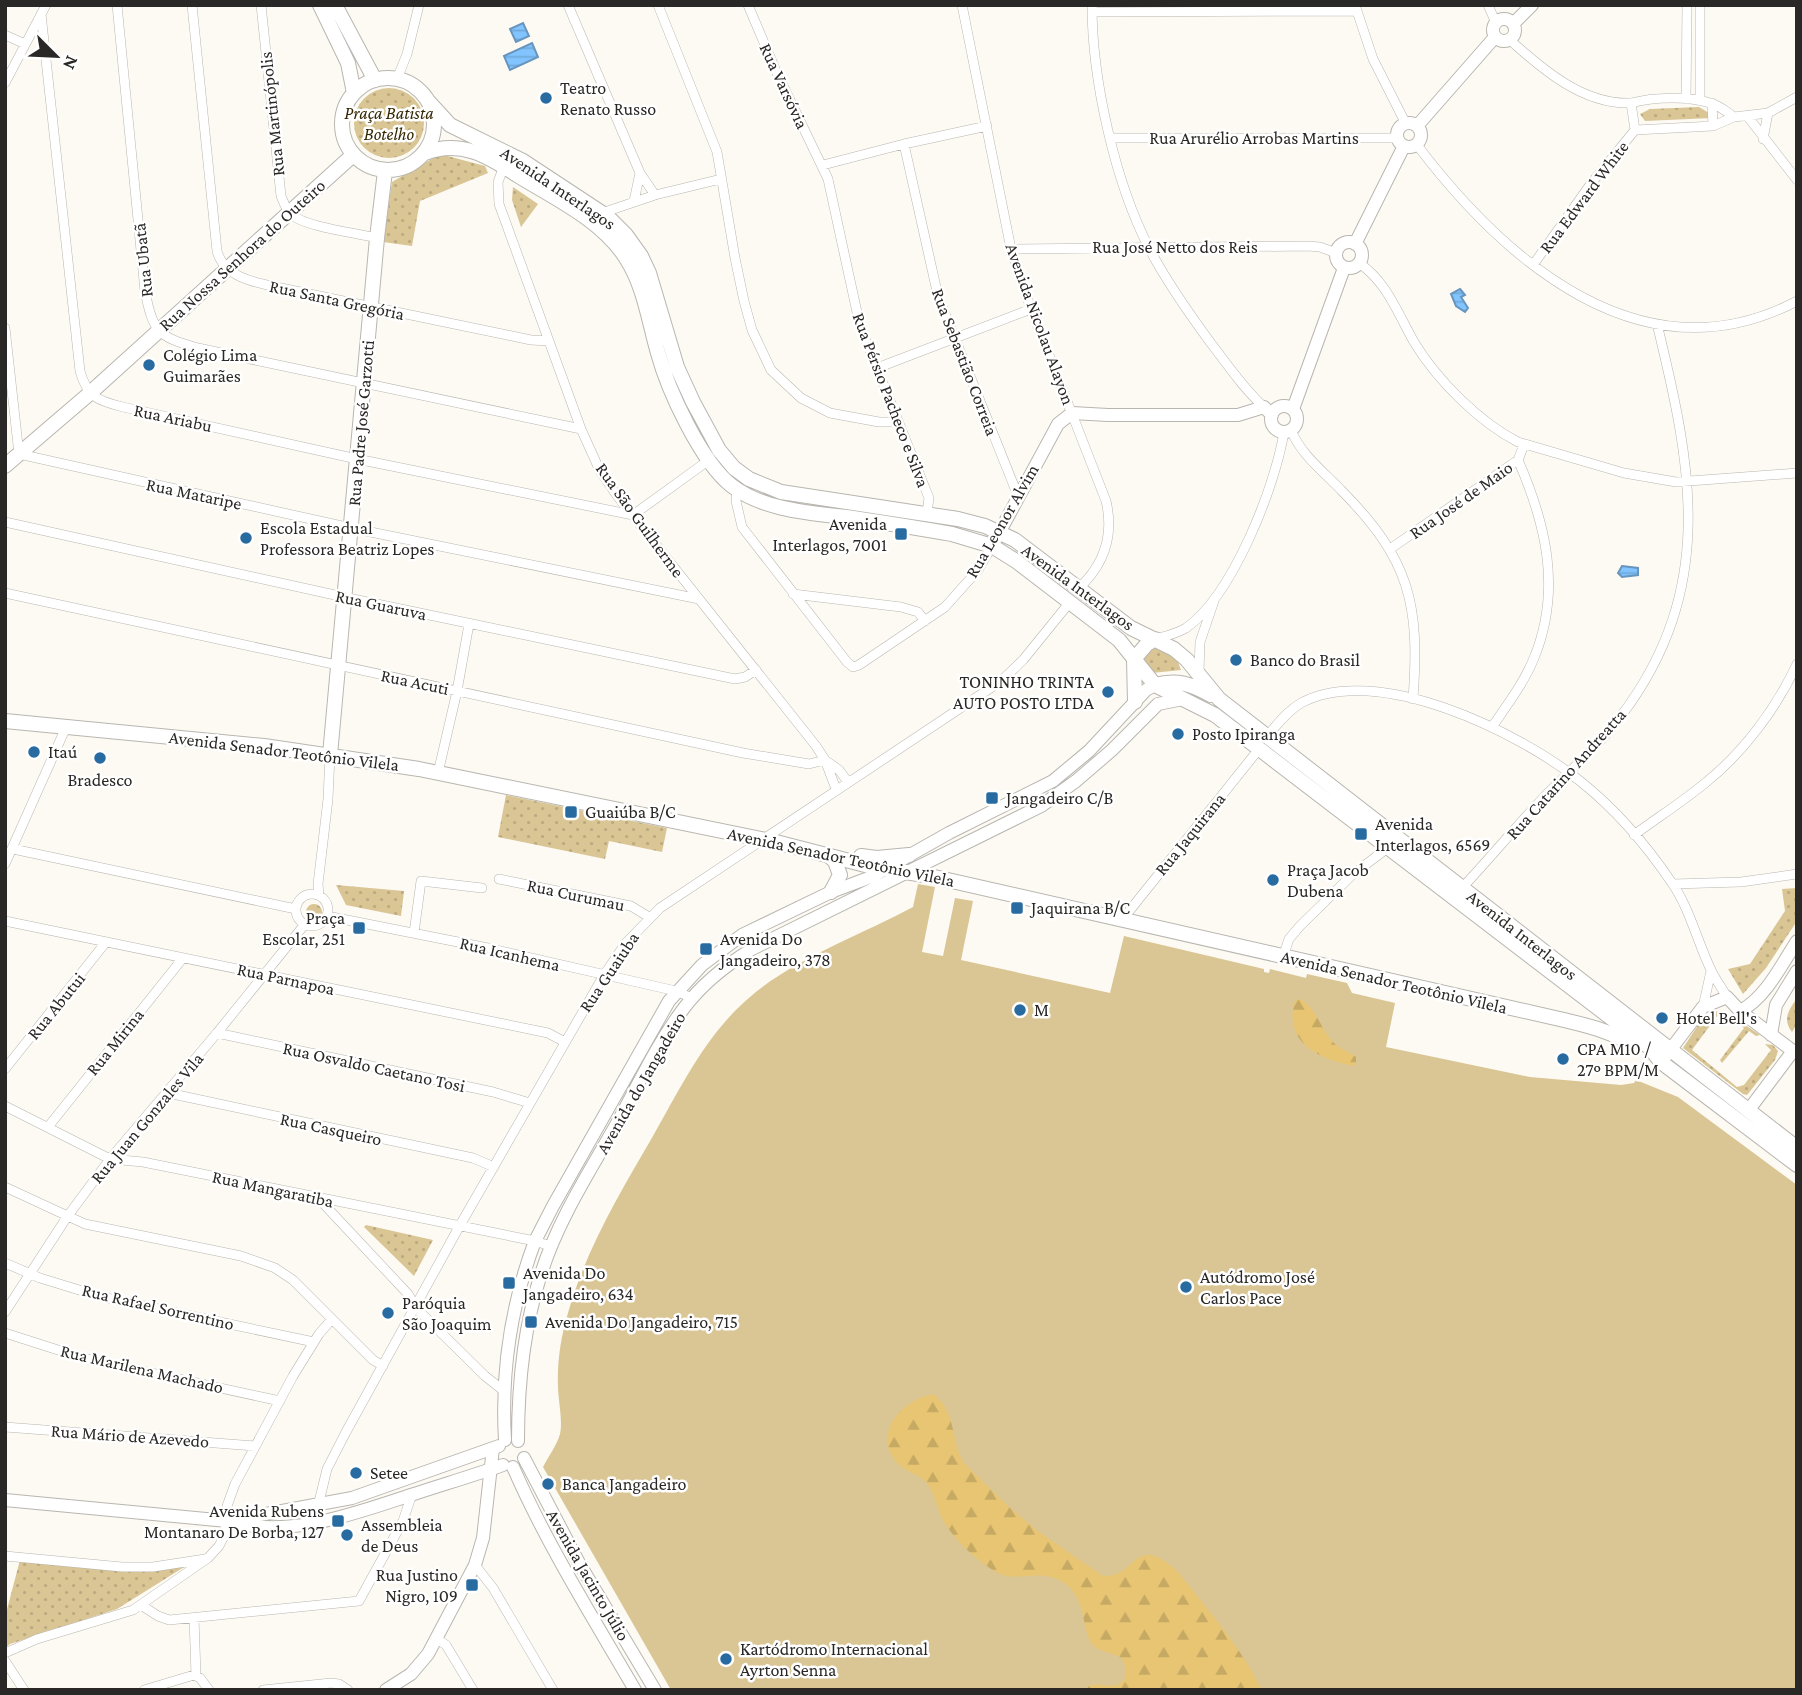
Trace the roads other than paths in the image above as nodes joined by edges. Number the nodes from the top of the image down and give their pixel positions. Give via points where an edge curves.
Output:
1 (117, 5) edge
2 (192, 5) edge
3 (261, 5) edge
4 (320, 5) edge
5 (335, 5) edge
6 (419, 5) edge
7 (568, 5) edge
8 (658, 5) edge
9 (748, 5) edge
10 (962, 5) edge
11 (1488, 5) edge
12 (1532, 5) edge
13 (1687, 5) edge
14 (1700, 5) edge
15 (1356, 8) edge
16 (1092, 9) edge
17 (1214, 9) edge
18 (44, 10) edge
19 (1496, 23) junction
20 (1513, 24) junction
21 (5, 35) edge
22 (1495, 37) junction
23 (1510, 40) junction
24 (25, 44) junction
25 (397, 79) junction
26 (374, 80) junction
27 (5, 83) edge
28 (354, 93) junction
29 (1797, 97) edge
30 (1686, 99) junction
31 (428, 101) junction
32 (1700, 101) junction
33 (1631, 103) junction
34 (1713, 103) junction
35 (1768, 113) junction
36 (1734, 117) junction
37 (1748, 117) junction
38 (1412, 125) junction
39 (987, 126) junction
40 (1713, 126) junction
41 (1635, 130) junction
42 (1110, 138) junction
43 (1763, 139) junction
44 (1406, 143) junction
45 (904, 144) junction
46 (425, 153) junction
47 (353, 155) junction
48 (823, 165) junction
49 (504, 166) junction
50 (386, 171) junction
51 (640, 173) junction
52 (721, 179) junction
53 (1797, 180) edge
54 (655, 195) junction
55 (634, 201) junction
56 (289, 214) junction
57 (595, 217) junction
58 (377, 238) junction
59 (1355, 244) junction
60 (1148, 247) junction
61 (1011, 249) junction
62 (1336, 253) junction
63 (1359, 263) junction
64 (1533, 265) junction
65 (227, 268) junction
66 (1344, 268) junction
67 (1797, 301) edge
68 (372, 307) junction
69 (1031, 309) junction
70 (1657, 324) junction
71 (5, 328) edge
72 (159, 331) junction
73 (955, 340) junction
74 (548, 341) junction
75 (877, 368) junction
76 (364, 383) junction
77 (89, 394) junction
78 (1293, 409) junction
79 (1268, 411) junction
80 (1072, 413) junction
81 (898, 422) junction
82 (581, 429) junction
83 (1287, 431) junction
84 (1524, 444) junction
85 (19, 454) junction
86 (357, 459) junction
87 (709, 460) junction
88 (1518, 460) junction
89 (5, 466) edge
90 (1797, 473) edge
91 (1687, 482) junction
92 (737, 489) junction
93 (1018, 496) junction
94 (927, 513) junction
95 (634, 515) junction
96 (5, 522) edge
97 (351, 528) junction
98 (998, 531) junction
99 (992, 546) junction
100 (1390, 549) junction
101 (1078, 589) junction
102 (5, 593) edge
103 (793, 594) junction
104 (344, 597) junction
105 (1216, 598) junction
106 (699, 599) junction
107 (1070, 603) junction
108 (925, 621) junction
109 (470, 624) junction
110 (1155, 639) junction
111 (1134, 659) junction
112 (1797, 664) edge
113 (338, 666) junction
114 (756, 670) junction
115 (1199, 674) junction
116 (1154, 685) junction
117 (457, 691) junction
118 (1183, 699) junction
119 (1219, 699) junction
120 (1413, 699) junction
121 (1135, 702) junction
122 (5, 721) edge
123 (67, 725) junction
124 (1492, 727) junction
125 (1101, 739) junction
126 (1263, 743) junction
127 (1112, 750) junction
128 (330, 755) junction
129 (825, 760) junction
130 (438, 773) junction
131 (1569, 773) junction
132 (848, 782) junction
133 (836, 789) junction
134 (1634, 835) junction
135 (764, 840) junction
136 (1389, 847) junction
137 (12, 849) junction
138 (828, 855) junction
139 (909, 855) junction
140 (5, 864) edge
141 (886, 869) junction
142 (908, 871) junction
143 (1797, 874) edge
144 (499, 879) dead end
145 (1673, 884) junction
146 (482, 888) dead end
147 (1462, 888) junction
148 (831, 892) junction
149 (314, 895) junction
150 (296, 908) junction
151 (327, 916) junction
152 (649, 917) junction
153 (1122, 920) junction
154 (5, 921) edge
155 (301, 925) junction
156 (414, 933) junction
157 (1797, 941) edge
158 (106, 942) junction
159 (1283, 957) junction
160 (183, 958) junction
161 (1711, 971) junction
162 (1797, 971) edge
163 (263, 974) junction
164 (604, 975) junction
165 (676, 991) junction
166 (1727, 997) junction
167 (692, 998) junction
168 (1703, 1007) junction
169 (1740, 1011) junction
170 (217, 1033) junction
171 (1771, 1035) junction
172 (565, 1042) junction
173 (1669, 1049) junction
174 (1795, 1053) edge
175 (1661, 1062) junction
176 (5, 1069) edge
177 (168, 1093) junction
178 (530, 1103) junction
179 (5, 1106) edge
180 (1724, 1111) junction
181 (1748, 1111) junction
182 (48, 1126) junction
183 (1797, 1148) edge
184 (110, 1159) junction
185 (1797, 1165) edge
186 (494, 1167) junction
187 (5, 1187) edge
188 (317, 1198) junction
189 (67, 1217) junction
190 (458, 1227) junction
191 (535, 1241) junction
192 (550, 1246) junction
193 (5, 1263) edge
194 (29, 1274) junction
195 (416, 1308) junction
196 (5, 1312) edge
197 (332, 1319) junction
198 (5, 1333) edge
199 (314, 1342) junction
200 (383, 1366) junction
201 (504, 1391) junction
202 (280, 1401) junction
203 (5, 1427) edge
204 (504, 1444) junction
205 (255, 1446) junction
206 (524, 1458) junction
207 (504, 1467) junction
208 (490, 1490) junction
209 (412, 1494) junction
210 (5, 1500) edge
211 (318, 1506) junction
212 (227, 1521) junction
213 (5, 1556) edge
214 (208, 1558) junction
215 (475, 1565) junction
216 (141, 1605) junction
217 (194, 1618) junction
218 (436, 1639) junction
219 (5, 1653) edge
220 (5, 1661) edge
221 (196, 1675) junction
222 (24, 1690) edge
223 (144, 1690) edge
224 (209, 1690) edge
225 (263, 1690) edge
226 (348, 1690) edge
227 (386, 1690) edge
228 (473, 1690) edge
229 (553, 1690) edge
230 (635, 1690) edge
231 (655, 1690) edge

1 - 72 street, Rua Ubatã via 145,291 151,319
2 - 65 street via 217,251
3 - 56 street, Rua Martinópolis via 281,196
4 - 28 main road via 348,63
5 - 26 main road
6 - 25 street
7 - 51 street
8 - 52 street via 718,152
9 - 48 street, Rua Varsóvia
10 - 39 street, Avenida Nicolau Alayon
11 - 19 street
12 - 20 street
13 - 30 street
14 - 32 street
15 - 17 street
15 - 38 street via 1373,59
16 - 17 street
16 - 42 street via 1101,101
18 - 24 street
18 - 77 street via 80,371
19 - 20 street via 1504,19
19 - 22 street
20 - 23 street via 1515,34
21 - 24 street
22 - 23 street
22 - 38 street
23 - 33 street via 1575,89 1604,101
24 - 27 street
25 - 26 main road
25 - 31 main road via 419,90
26 - 28 main road
28 - 47 main road via 342,124
29 - 35 street
30 - 32 street
30 - 33 street
31 - 46 main road via 434,127
31 - 57 main road, Avenida Interlagos via 450,125 503,149
32 - 34 street
33 - 41 street
34 - 36 street
34 - 40 street
35 - 37 street
35 - 43 street
36 - 37 street
36 - 40 street
37 - 43 street
38 - 44 street via 1399,130
38 - 44 street via 1421,138
39 - 45 street
39 - 61 street, Avenida Nicolau Alayon
40 - 41 street
41 - 64 street, Rua Edward White
42 - 44 street, Rua Arurélio Arrobas Martins
42 - 60 street
43 - 53 street
44 - 59 street
44 - 64 street
45 - 48 street
45 - 73 street, Rua Sebastião Correia via 936,288
46 - 49 main road, Avenida Interlagos via 456,146
46 - 50 main road via 414,163
47 - 50 main road via 367,166
47 - 56 main road, Rua Nossa Senhora do Outeiro
48 - 75 street, Rua Pérsio Pacheco e Silva via 856,313
49 - 57 main road, Avenida Interlagos
49 - 74 street, Rua São Guilherme via 498,183 499,204
50 - 58 main road, Rua Padre José Garzotti
51 - 54 street
51 - 55 street
52 - 54 street
52 - 81 street via 744,301 771,370 801,398 830,414
54 - 55 street
55 - 57 street
56 - 58 street
56 - 65 main road, Rua Nossa Senhora do Outeiro
57 - 87 main road, Avenida Interlagos via 627,259 663,372
57 - 94 main road, Avenida Interlagos via 626,235 642,256 677,367 719,450 734,468 781,492
58 - 68 main road, Rua Padre José Garzotti
59 - 62 street via 1343,244
59 - 63 street via 1362,253
60 - 61 street, Rua José Netto dos Reis
60 - 62 street, Rua José Netto dos Reis via 1320,247
60 - 79 street via 1192,318
61 - 69 street, Avenida Nicolau Alayon
62 - 66 street
63 - 66 street
63 - 84 street via 1380,281 1437,374 1481,416
64 - 70 street via 1603,307
65 - 68 street, Rua Santa Gregória via 252,282
65 - 72 main road, Rua Nossa Senhora do Outeiro
66 - 78 street
67 - 70 street via 1734,325 1693,329
68 - 74 street, Rua Santa Gregória
68 - 76 main road, Rua Padre José Garzotti
69 - 73 street
69 - 80 street, Avenida Nicolau Alayon
70 - 91 street, Rua Catarino Andreatta via 1678,413
71 - 85 street
72 - 76 street via 198,348
72 - 77 main road, Rua Nossa Senhora do Outeiro
73 - 75 street
73 - 93 street, Rua Sebastião Correia
74 - 82 street, Rua São Guilherme
75 - 81 street, Rua Pérsio Pacheco e Silva
76 - 82 street
76 - 86 main road, Rua Padre José Garzotti
77 - 85 main road, Rua Nossa Senhora do Outeiro
77 - 86 street, Rua Ariabu via 122,407
78 - 79 street
78 - 83 street via 1297,420
79 - 80 street via 1238,415
79 - 83 street via 1274,426
80 - 93 street, Rua Leonor Alvim via 1058,424
80 - 101 street, Avenida Nicolau Alayon via 1110,517 1099,564
81 - 94 street, Rua Pérsio Pacheco e Silva via 929,498
82 - 95 street, Rua São Guilherme via 600,471
83 - 100 street
83 - 105 street via 1257,518
84 - 88 street, Rua José de Maio
84 - 91 street via 1624,473
85 - 89 main road, Rua Nossa Senhora do Outeiro
85 - 97 street, Rua Mataripe
86 - 95 street, Rua Ariabu
86 - 97 main road, Rua Padre José Garzotti
87 - 92 main road, Avenida Interlagos
87 - 95 street
88 - 100 street, Rua José de Maio
88 - 124 street via 1540,516 1548,554 1548,597 1534,657
90 - 91 street
91 - 131 street, Rua Catarino Andreatta via 1690,527 1672,624 1647,677 1621,717
92 - 99 main road, Avenida Interlagos via 779,507 953,534
92 - 103 street via 742,527
93 - 98 street, Rua Leonor Alvim
94 - 98 main road, Avenida Interlagos
95 - 106 street, Rua São Guilherme
96 - 104 street, Rua Guaruva
97 - 104 main road, Rua Padre José Garzotti
97 - 106 street, Rua Mataripe
98 - 99 street, Rua Leonor Alvim
98 - 101 main road, Avenida Interlagos
99 - 107 main road, Avenida Interlagos
99 - 108 street, Rua Leonor Alvim via 959,593
100 - 120 street via 1407,588 1415,625
101 - 110 main road, Avenida Interlagos via 1130,628
102 - 113 street, Rua Acuti
103 - 108 street via 901,607 918,612
103 - 108 street, Rua Leonor Alvim via 853,667
104 - 109 street, Rua Guaruva
104 - 113 main road, Rua Padre José Garzotti
105 - 110 street via 1186,627
105 - 115 street via 1200,642
106 - 114 street, Rua São Guilherme
107 - 111 main road, Avenida Interlagos via 1119,640
107 - 132 street, Rua Guaiuba via 1001,681
109 - 114 street, Rua Guaruva via 735,679
109 - 117 street
110 - 111 main road
110 - 115 main road, Avenida Interlagos via 1174,649
111 - 116 main road, Avenida Interlagos
111 - 121 main road
112 - 134 street via 1776,704 1727,764
113 - 117 street, Rua Acuti
113 - 128 main road, Rua Padre José Garzotti
114 - 129 street, Rua São Guilherme
115 - 119 main road, Avenida Interlagos
116 - 118 main road, Avenida Interlagos
116 - 119 main road via 1177,681
116 - 121 street, Avenida do Jangadeiro
117 - 129 street, Rua Acuti via 788,761 808,764
117 - 130 street
118 - 126 main road, Avenida Interlagos
118 - 127 street, Avenida do Jangadeiro via 1158,704
119 - 126 main road, Avenida Interlagos
120 - 124 street, Rua Jaquirana
120 - 126 street, Rua Jaquirana via 1334,692 1315,697 1293,708
121 - 125 street, Avenida do Jangadeiro
122 - 123 main road, Avenida Senador Teotônio Vilela
123 - 128 main road, Avenida Senador Teotônio Vilela
123 - 137 street
124 - 131 street, Rua Jaquirana
125 - 127 street
125 - 139 street, Avenida do Jangadeiro via 1053,781
126 - 136 main road, Avenida Interlagos
126 - 147 main road, Avenida Interlagos
126 - 153 street, Rua Jaquirana
127 - 142 street, Avenida do Jangadeiro via 1041,806
128 - 130 main road, Avenida Senador Teotônio Vilela
128 - 149 street, Rua Padre José Garzotti
129 - 132 street, Rua São Guilherme
129 - 133 street, Rua São Guilherme
130 - 135 main road, Avenida Senador Teotônio Vilela
131 - 134 street, Rua Jaquirana
131 - 147 street, Rua Catarino Andreatta
132 - 133 street, Rua Guaiuba
133 - 135 street, Rua Guaiuba
134 - 145 street, Rua Jaquirana
135 - 138 main road, Avenida Senador Teotônio Vilela
135 - 152 street, Rua Guaiuba
136 - 159 street via 1353,874 1300,926
136 - 175 main road, Avenida Interlagos via 1649,1047
137 - 140 street
137 - 150 street
138 - 139 main road
138 - 141 main road, Avenida Senador Teotônio Vilela
138 - 148 main road via 840,875
139 - 141 street, Avenida do Jangadeiro
141 - 142 main road, Avenida Senador Teotônio Vilela
141 - 148 street, Avenida do Jangadeiro
142 - 153 main road, Avenida Senador Teotônio Vilela
142 - 167 street, Avenida do Jangadeiro via 751,949 720,970
143 - 145 street
144 - 152 street, Rua Curumau via 631,906
145 - 161 street, Rua Jaquirana
146 - 156 street via 421,881
147 - 173 main road, Avenida Interlagos
148 - 165 street, Avenida do Jangadeiro via 741,935
149 - 150 street via 300,899
149 - 151 street via 328,907
150 - 155 street
151 - 155 street via 317,925
151 - 156 street, Rua Icanhema
152 - 164 street, Rua Guaiuba
153 - 159 main road, Avenida Senador Teotônio Vilela
154 - 158 street, Rua Parnapoa
155 - 163 street, Rua Juan Gonzales Vila
156 - 164 street, Rua Icanhema
157 - 169 street via 1760,995
158 - 160 street, Rua Parnapoa
158 - 176 street, Rua Abutui
159 - 175 main road, Avenida Senador Teotônio Vilela via 1597,1028
160 - 163 street, Rua Parnapoa
160 - 182 street, Rua Mirina
161 - 166 street, Rua Jaquirana
161 - 168 street
162 - 171 street via 1776,1005
163 - 170 street, Rua Juan Gonzales Vila
163 - 172 street, Rua Parnapoa via 548,1033
164 - 165 street, Rua Icanhema
164 - 172 street, Rua Guaiuba
165 - 167 street, Rua Icanhema
165 - 191 street, Avenida do Jangadeiro
166 - 168 street
166 - 169 street
167 - 192 street, Avenida do Jangadeiro via 652,1060
168 - 173 street
169 - 171 street
170 - 177 street, Rua Juan Gonzales Vila
170 - 178 street, Rua Osvaldo Caetano Tosi
171 - 174 street
172 - 178 street, Rua Guaiuba
173 - 175 street
173 - 181 main road, Avenida Interlagos
174 - 181 street
175 - 180 main road, Avenida Interlagos
177 - 184 street, Rua Juan Gonzales Vila
177 - 186 street, Rua Casqueiro via 473,1158
178 - 186 street, Rua Guaiuba
179 - 182 street, Rua Mangaratiba
180 - 181 main road
180 - 185 main road, Avenida Interlagos
181 - 183 main road, Avenida Interlagos
182 - 184 street, Rua Mangaratiba
184 - 188 street, Rua Mangaratiba
184 - 189 street, Rua Juan Gonzales Vila
186 - 190 street, Rua Guaiuba
187 - 189 street
188 - 190 street, Rua Mangaratiba
188 - 195 street
189 - 194 street, Rua Juan Gonzales Vila
189 - 197 street via 259,1261 293,1280
190 - 191 street, Rua Mangaratiba
190 - 195 street, Rua Guaiuba
191 - 192 street, Rua Mangaratiba
191 - 201 street, Avenida do Jangadeiro via 513,1320
192 - 204 street, Avenida do Jangadeiro via 534,1297
193 - 194 street, Rua Rafael Sorrentino
194 - 196 street, Rua Juan Gonzales Vila
194 - 199 street, Rua Rafael Sorrentino via 102,1297
195 - 200 street, Rua Guaiuba
195 - 201 street
197 - 199 street
197 - 200 street
198 - 202 street, Rua Marilena Machado via 83,1358
199 - 202 street
200 - 211 street, Rua Guaiuba via 327,1469
201 - 204 street, Avenida do Jangadeiro
202 - 205 street
203 - 205 street, Rua Mário de Azevedo
204 - 206 street, Avenida Jacinto Júlio via 524,1449
204 - 207 street
204 - 211 street
205 - 212 street via 230,1496
206 - 207 street via 520,1464
206 - 231 street, Avenida Jacinto Júlio via 573,1552
207 - 208 street
207 - 208 street
207 - 209 street
207 - 230 street, Avenida Jacinto Júlio
208 - 215 street
209 - 212 street via 349,1515 300,1524 248,1527
209 - 217 street via 403,1521 359,1601
210 - 212 street
211 - 212 street
212 - 214 street via 219,1546
213 - 214 street via 153,1567
214 - 216 street
215 - 218 street
215 - 229 street via 494,1588
216 - 217 street via 165,1619
216 - 219 street
217 - 221 street
218 - 227 street via 411,1674
218 - 228 street via 446,1646
220 - 222 street
221 - 223 street
221 - 224 street
225 - 226 street via 339,1684

